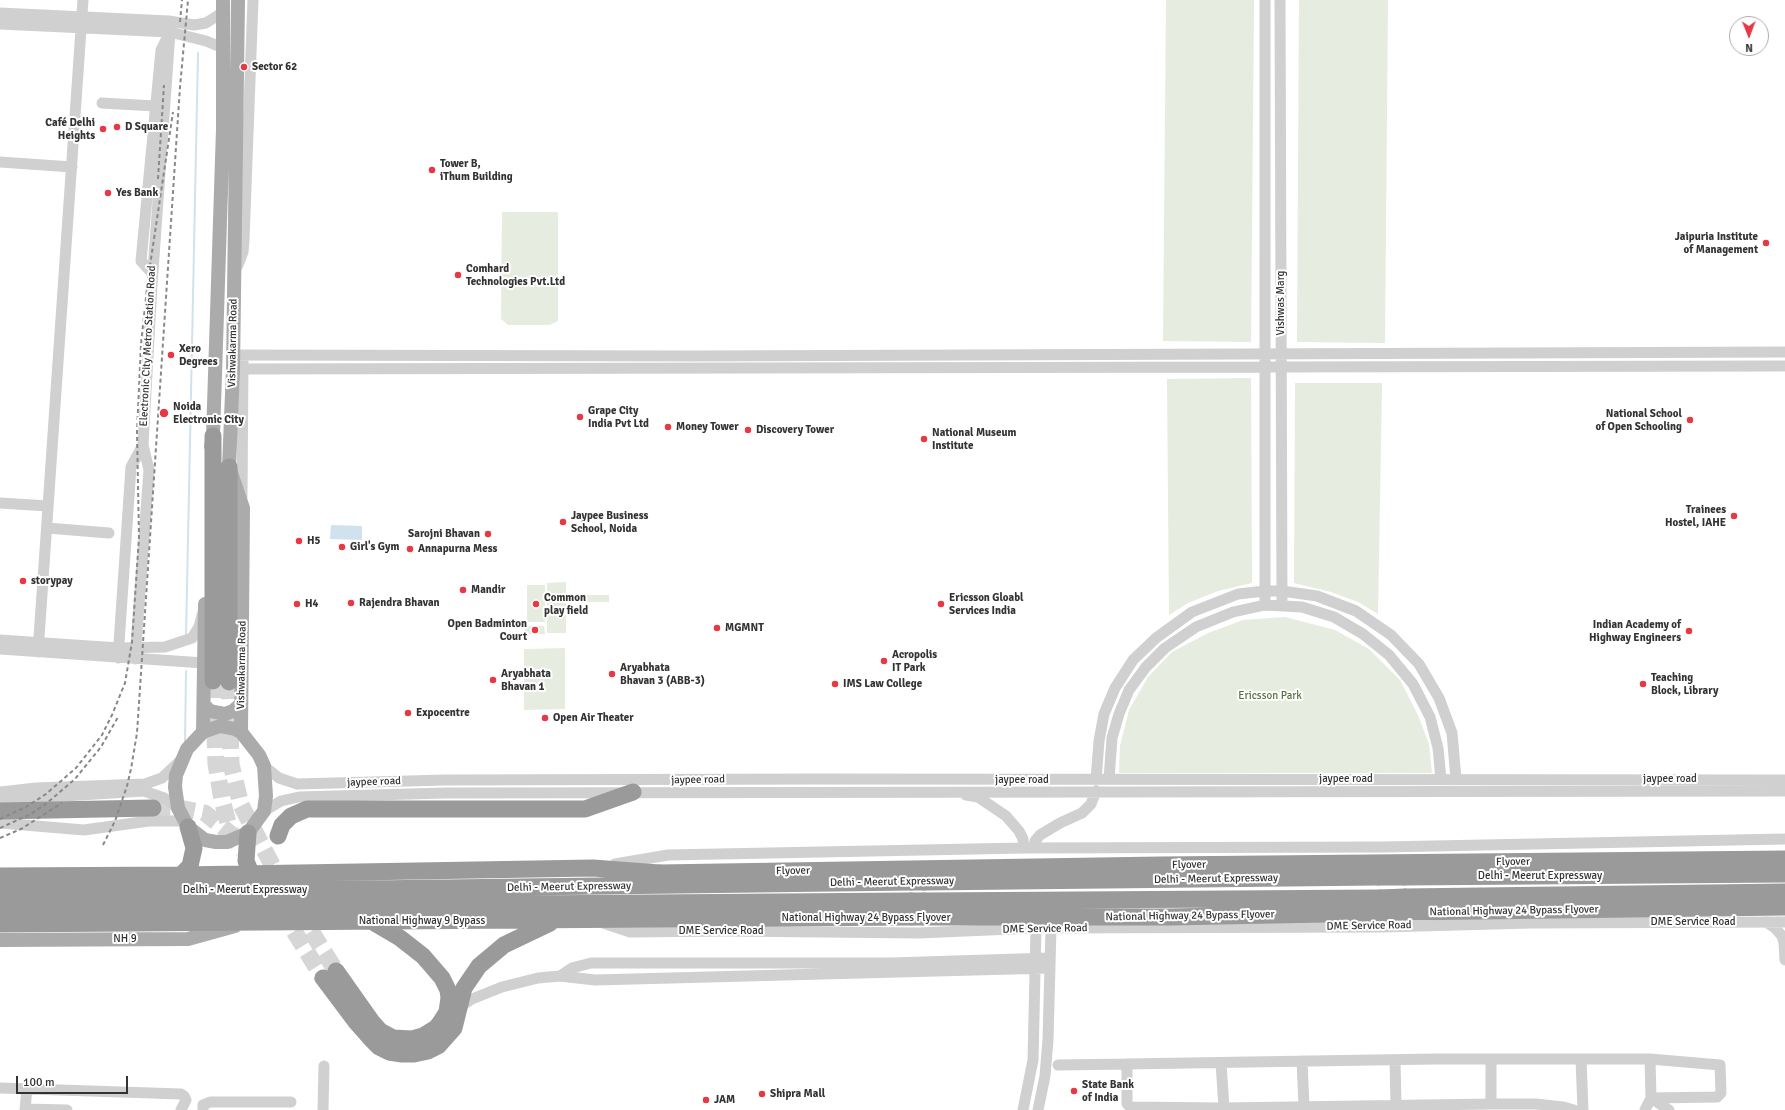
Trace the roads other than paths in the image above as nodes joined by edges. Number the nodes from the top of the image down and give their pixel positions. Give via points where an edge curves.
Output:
1 (83, 0) edge
2 (238, 0) edge
3 (254, 0) edge
4 (1265, 0) edge
5 (1280, 0) edge
6 (223, 6) edge
7 (0, 13) edge
8 (81, 22) junction
9 (0, 24) edge
10 (170, 27) junction
11 (223, 48) junction
12 (102, 103) dead end
13 (155, 106) junction
14 (229, 130) junction
15 (229, 159) junction
16 (0, 162) edge
17 (72, 166) junction
18 (235, 269) junction
19 (152, 273) junction
20 (1785, 352) edge
21 (1265, 354) junction
22 (1281, 354) junction
23 (238, 362) junction
24 (1785, 366) edge
25 (1265, 367) junction
26 (1281, 367) junction
27 (213, 436) junction
28 (143, 445) junction
29 (229, 467) junction
30 (0, 503) edge
31 (242, 503) junction
32 (48, 506) junction
33 (47, 528) junction
34 (109, 533) dead end
35 (1265, 591) junction
36 (1282, 591) junction
37 (1266, 605) junction
38 (1282, 605) junction
39 (205, 606) junction
40 (0, 640) edge
41 (39, 647) junction
42 (0, 649) edge
43 (118, 653) junction
44 (135, 653) junction
45 (204, 663) junction
46 (241, 704) junction
47 (204, 705) junction
48 (203, 732) junction
49 (241, 732) junction
50 (182, 758) junction
51 (264, 766) junction
52 (1267, 779) junction
53 (1441, 779) junction
54 (1456, 779) junction
55 (445, 780) junction
56 (665, 780) junction
57 (1109, 780) junction
58 (1785, 780) edge
59 (1096, 785) junction
60 (1658, 785) junction
61 (952, 791) junction
62 (1268, 791) junction
63 (1785, 791) edge
64 (0, 792) edge
65 (633, 792) junction
66 (666, 792) junction
67 (445, 793) junction
68 (0, 800) edge
69 (153, 808) tunnel mouth
70 (178, 808) junction
71 (0, 811) edge
72 (264, 811) junction
73 (0, 823) edge
74 (187, 824) junction
75 (248, 833) junction
76 (278, 836) dead end
77 (1785, 839) edge
78 (1400, 846) junction
79 (1384, 847) junction
80 (1029, 848) junction
81 (917, 851) junction
82 (1785, 859) edge
83 (594, 868) junction
84 (251, 873) junction
85 (1785, 874) edge
86 (180, 875) junction
87 (0, 876) edge
88 (0, 891) edge
89 (1785, 892) edge
90 (1785, 907) edge
91 (0, 908) edge
92 (556, 920) junction
93 (594, 920) junction
94 (371, 921) junction
95 (249, 922) junction
96 (1766, 922) junction
97 (1785, 922) edge
98 (0, 924) edge
99 (1400, 926) junction
100 (1383, 927) junction
101 (1036, 928) junction
102 (1051, 928) junction
103 (918, 933) junction
104 (0, 940) edge
105 (1785, 960) edge
106 (1036, 963) junction
107 (1050, 963) junction
108 (827, 968) junction
109 (560, 976) junction
110 (468, 981) junction
111 (488, 992) junction
112 (459, 1007) junction
113 (1650, 1059) junction
114 (1491, 1060) junction
115 (1581, 1060) junction
116 (1395, 1061) junction
117 (1302, 1062) junction
118 (1222, 1063) junction
119 (1127, 1064) junction
120 (1058, 1065) dead end
121 (324, 1066) dead end
122 (0, 1088) edge
123 (27, 1088) junction
124 (1651, 1098) junction
125 (291, 1102) dead end
126 (1491, 1104) junction
127 (1396, 1105) junction
128 (256, 1106) edge
129 (1304, 1106) junction
130 (1224, 1108) junction
131 (25, 1110) edge
132 (67, 1110) edge
133 (181, 1110) edge
134 (202, 1110) edge
135 (323, 1110) edge
136 (1023, 1110) edge
137 (1038, 1110) edge
138 (1574, 1110) edge
139 (1583, 1110) edge
140 (1645, 1110) edge
141 (1669, 1110) edge

1 - 8 street
2 - 14 main road, Vishwakarma Road
3 - 18 street via 244,240 243,252
4 - 21 street, Vishwas Marg
5 - 22 street, Vishwas Marg
6 - 10 street via 210,20 200,25
6 - 11 main road, Vishwakarma Road
7 - 8 street
8 - 9 street
8 - 10 street
8 - 17 street
10 - 11 street
10 - 13 street via 161,50
10 - 19 street, Electronic City Metro Station Road
11 - 14 main road, Vishwakarma Road
12 - 13 street
13 - 19 street via 141,260
14 - 15 main road, Vishwakarma Road
15 - 18 main road, Vishwakarma Road
15 - 27 main road, Vishwakarma Road
16 - 17 street
17 - 32 street
18 - 23 main road, Vishwakarma Road
19 - 28 street, Electronic City Metro Station Road
20 - 22 street
21 - 22 street
21 - 23 street via 711,356
21 - 25 street, Vishwas Marg
22 - 26 street, Vishwas Marg
23 - 25 street
23 - 29 main road, Vishwakarma Road
23 - 31 street
24 - 26 street
25 - 26 street
25 - 35 street, Vishwas Marg
26 - 36 street, Vishwas Marg
27 - 29 highway via 221,681
27 - 39 main road, Vishwakarma Road via 207,466
28 - 43 street via 132,466
28 - 44 street, Electronic City Metro Station Road via 149,470
29 - 31 main road, Vishwakarma Road
30 - 32 street
31 - 46 main road, Vishwakarma Road via 244,508
32 - 33 street
33 - 34 street
33 - 41 street
35 - 36 street
35 - 37 street, Vishwas Marg
35 - 59 street via 1238,594 1192,612 1156,638 1133,660 1114,688 1104,714
36 - 38 street, Vishwas Marg
36 - 54 street via 1317,596 1356,611 1390,635 1419,664 1439,698 1452,733
37 - 38 street
37 - 57 street via 1233,612 1196,627 1165,648 1146,667 1129,690 1119,714 1112,738
38 - 53 street via 1302,607 1334,617 1363,634 1389,655 1413,684 1430,717 1438,748
39 - 44 street via 199,627 192,638 166,647
39 - 45 main road, Vishwakarma Road
40 - 41 street
41 - 42 street
41 - 43 street
43 - 44 street
44 - 45 street
45 - 47 main road, Vishwakarma Road
46 - 47 main road via 225,714 210,711
46 - 49 main road, Vishwakarma Road
47 - 48 main road, Vishwakarma Road
48 - 49 main road via 220,726
48 - 50 main road
49 - 51 main road via 259,755
50 - 64 street via 162,778 145,784 36,788
50 - 70 main road via 176,775
51 - 55 street, jaypee road via 279,778 297,784
51 - 72 main road
52 - 53 street, jaypee road
52 - 57 street, jaypee road
52 - 62 street
53 - 54 street, jaypee road
54 - 60 street, jaypee road
55 - 56 street, jaypee road
55 - 67 street
56 - 59 street, jaypee road via 813,779
56 - 66 street
57 - 59 street, jaypee road
58 - 60 street, jaypee road
59 - 61 street
59 - 62 street
59 - 80 street via 1091,804 1082,813 1040,835
60 - 62 street
60 - 63 street
61 - 66 street
61 - 80 street via 978,797 1006,816 1019,830
65 - 66 street
65 - 67 street
65 - 76 highway via 585,809 307,808 291,816 282,826
67 - 72 street via 299,797 281,801
68 - 70 street via 144,791 164,798
69 - 71 highway
70 - 74 main road
72 - 75 main road
73 - 74 street via 84,830 149,821
74 - 75 main road via 205,840 216,842 227,842
74 - 86 highway via 194,848 190,866
75 - 84 highway via 246,861
77 - 78 street
78 - 79 street
78 - 99 street
79 - 80 street
79 - 100 street
80 - 81 street
81 - 83 street via 668,855
81 - 103 street
82 - 83 highway, Flyover, bridge via 659,873
83 - 84 highway, Flyover
84 - 86 highway, Flyover
85 - 88 highway, Delhi - Meerut Expressway, bridge
86 - 87 highway, Flyover
89 - 91 highway, Delhi - Meerut Expressway, bridge via 1380,898
90 - 93 highway, National Highway 24 Bypass Flyover, bridge via 1170,917
92 - 93 highway, National Highway 9 Bypass
92 - 94 highway, National Highway 9 Bypass
92 - 110 highway via 504,945 479,966
93 - 103 street, DME Service Road via 630,932
94 - 95 highway, National Highway 9 Bypass
94 - 112 highway via 400,938 423,956 442,978 449,998 447,1012 436,1028 423,1036 393,1038 380,1031 330,975 371,1039 389,1052 414,1054 428,1051 438,1046 454,1028
95 - 98 highway, National Highway 9 Bypass
95 - 104 main road, NH 9 via 188,939
96 - 97 street, DME Service Road
96 - 99 street, DME Service Road
96 - 105 street via 1782,936
99 - 100 street, DME Service Road
100 - 102 street, DME Service Road
101 - 102 street, DME Service Road
101 - 103 street, DME Service Road
101 - 106 street
102 - 107 street
106 - 107 street
106 - 108 street
106 - 136 street via 1033,1060
107 - 137 street via 1048,1040 1045,1076
108 - 109 street via 595,980
108 - 109 street via 591,963 572,968
109 - 111 street via 519,982
110 - 111 street via 474,988
110 - 112 highway via 461,995
111 - 112 street
113 - 115 street
113 - 124 street
113 - 124 street via 1719,1064 1721,1068 1721,1093 1717,1096
114 - 115 street
114 - 116 street
114 - 126 street
115 - 139 street
116 - 117 street
116 - 127 street
117 - 118 street
117 - 129 street
118 - 119 street
118 - 130 street
119 - 120 street
119 - 130 street via 1127,1104 1130,1107
121 - 135 street
122 - 123 street
123 - 131 street
123 - 133 street via 181,1094 186,1100
124 - 140 street
124 - 141 street
125 - 128 street
126 - 127 street
126 - 138 street via 1536,1104
127 - 129 street
128 - 134 street via 210,1102 203,1105
129 - 130 street
131 - 132 street

